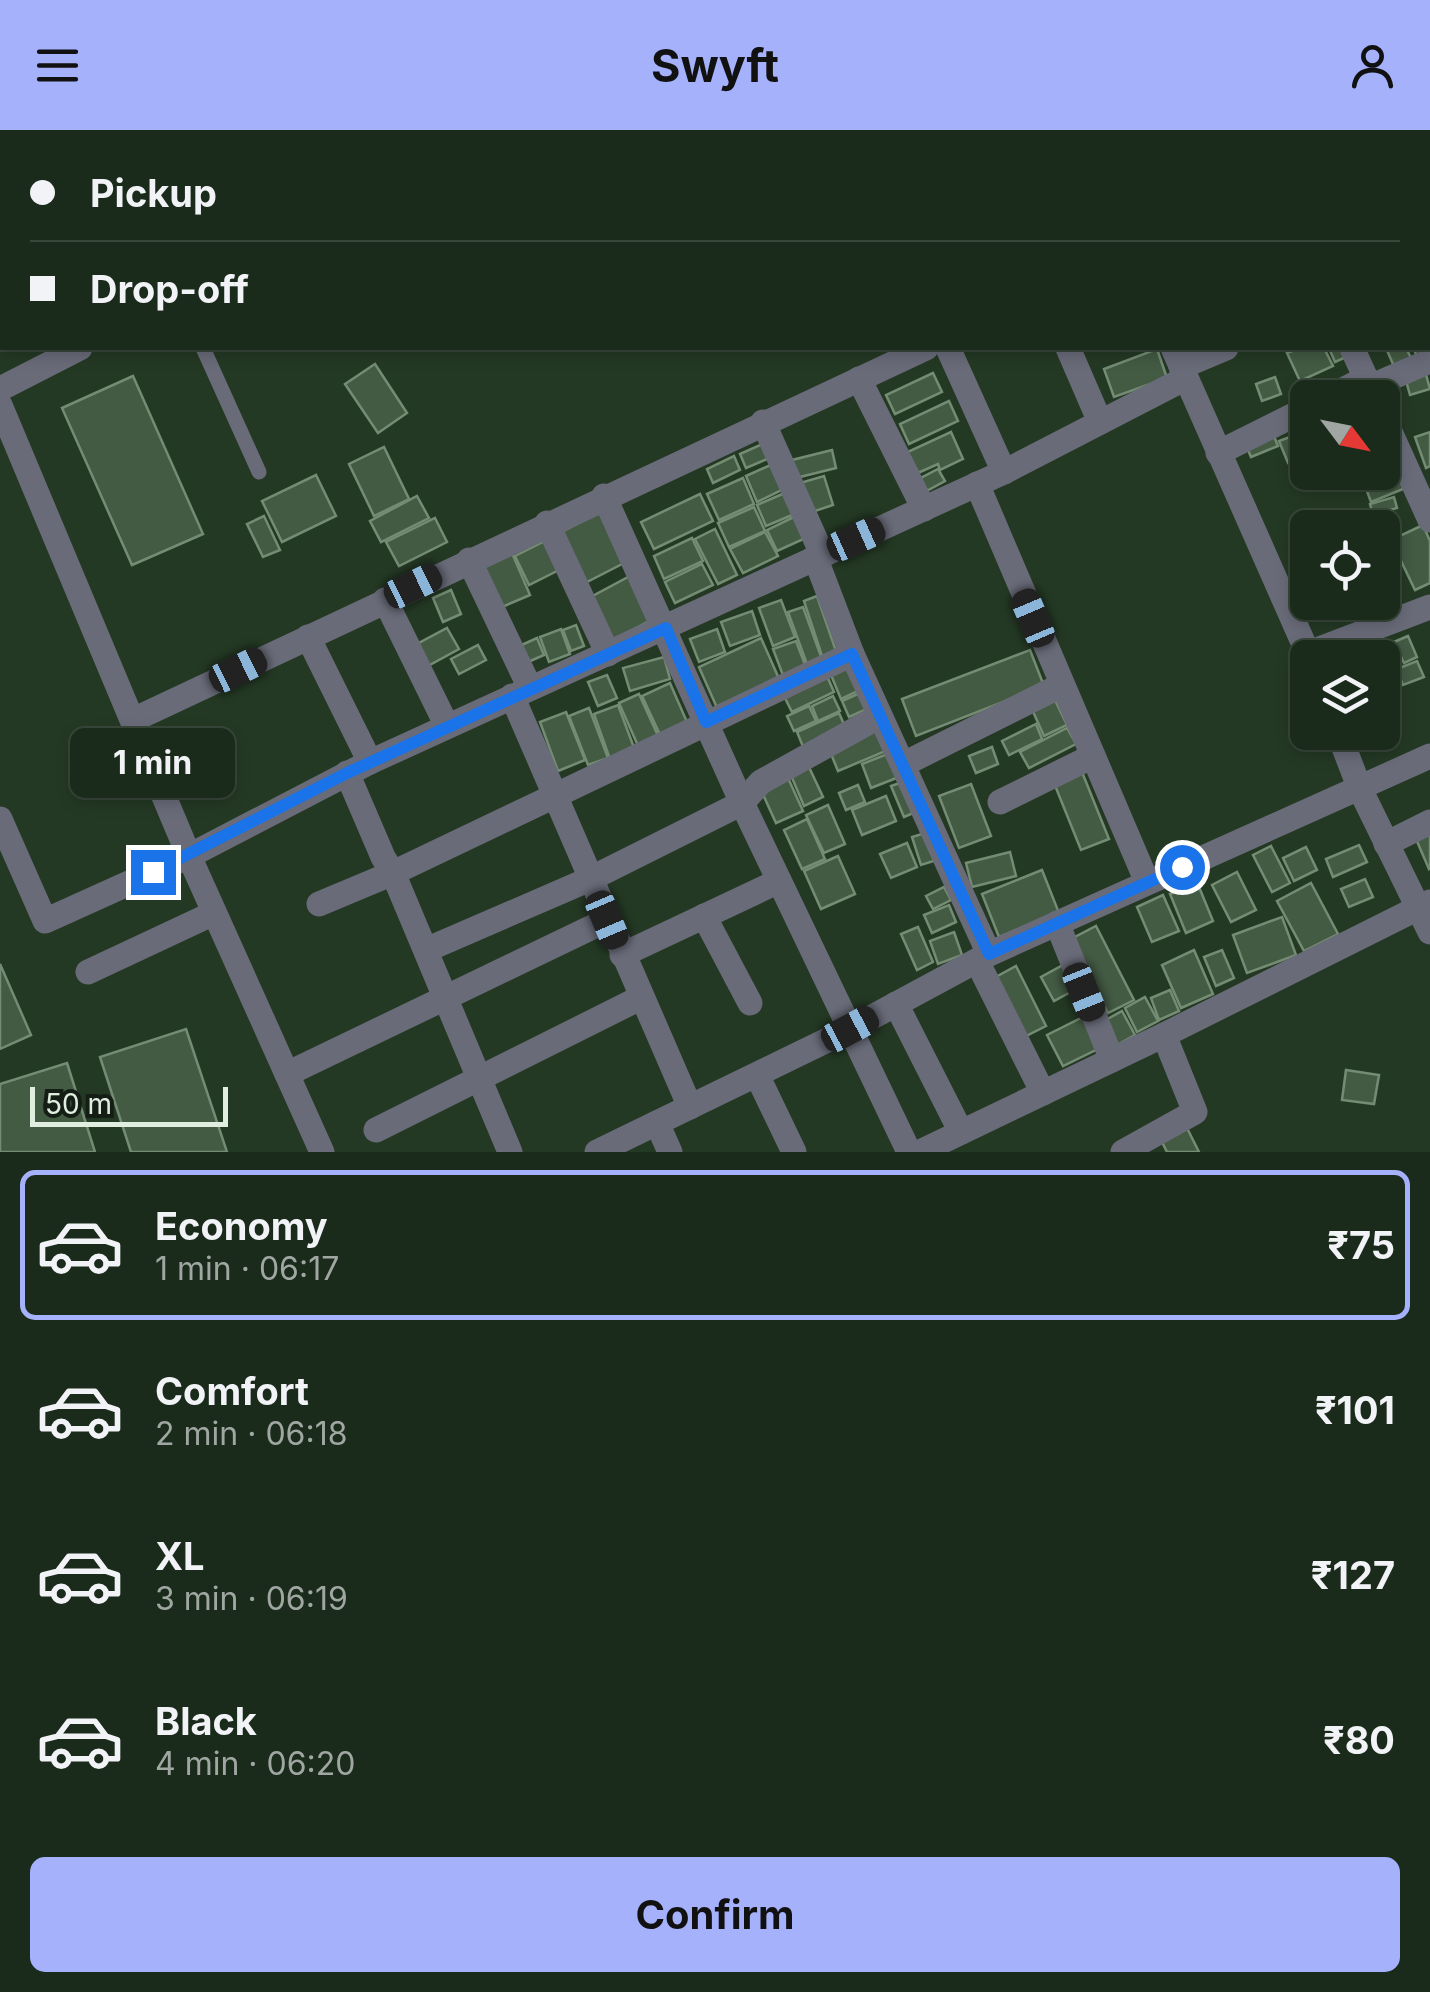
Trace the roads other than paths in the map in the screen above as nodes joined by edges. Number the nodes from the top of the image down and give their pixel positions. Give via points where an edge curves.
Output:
1 (76, 350) edge
2 (204, 350) edge
3 (922, 350) edge
4 (949, 350) edge
5 (1069, 350) edge
6 (1220, 350) edge
7 (1353, 350) edge
8 (1430, 361) edge
9 (1180, 364) edge
10 (859, 378) junction
11 (1367, 380) edge
12 (1386, 380) edge
13 (0, 389) edge
14 (0, 405) edge
15 (1290, 417) edge
16 (764, 422) junction
17 (1100, 422) junction
18 (1400, 444) edge
19 (1218, 453) junction
20 (259, 472) dead end
21 (1004, 472) junction
22 (1421, 478) edge
23 (977, 484) junction
24 (604, 496) junction
25 (924, 509) junction
26 (1430, 520) edge
27 (547, 523) junction
28 (818, 556) junction
29 (469, 560) junction
30 (386, 600) junction
31 (1430, 607) edge
32 (666, 628) junction
33 (308, 637) junction
34 (1303, 640) edge
35 (1348, 640) edge
36 (608, 654) junction
37 (852, 654) junction
38 (1062, 685) junction
39 (521, 692) junction
40 (880, 716) junction
41 (133, 720) junction
42 (706, 722) junction
43 (448, 726) junction
44 (1345, 750) edge
45 (1093, 756) junction
46 (1430, 756) edge
47 (904, 764) junction
48 (358, 768) junction
49 (1360, 789) junction
50 (555, 794) junction
51 (1000, 802) dead end
52 (742, 803) junction
53 (0, 819) edge
54 (1430, 822) edge
55 (1386, 844) junction
56 (189, 856) junction
57 (393, 873) junction
58 (590, 879) junction
59 (779, 880) junction
60 (1147, 882) junction
61 (318, 904) dead end
62 (1424, 905) edge
63 (214, 914) junction
64 (704, 916) junction
65 (607, 920) junction
66 (1057, 923) junction
67 (1430, 932) edge
68 (426, 950) junction
69 (622, 955) junction
70 (983, 958) junction
71 (88, 972) dead end
72 (446, 998) junction
73 (640, 998) junction
74 (750, 1003) dead end
75 (896, 1004) junction
76 (850, 1029) junction
77 (1164, 1035) junction
78 (1112, 1060) junction
79 (287, 1074) junction
80 (756, 1075) junction
81 (479, 1077) junction
82 (1043, 1093) junction
83 (690, 1107) junction
84 (657, 1123) junction
85 (376, 1130) dead end
86 (961, 1132) junction
87 (322, 1152) edge
88 (510, 1152) edge
89 (597, 1152) edge
90 (670, 1152) edge
91 (794, 1152) edge
92 (909, 1152) edge
93 (920, 1152) edge
94 (1123, 1152) edge

1 - 13 street
2 - 20 lane
3 - 10 street
4 - 21 street
5 - 17 street
6 - 9 street
7 - 11 street
8 - 12 street
9 - 17 street
9 - 19 street
10 - 16 street
10 - 25 street
14 - 41 street
15 - 19 street
16 - 24 street
16 - 28 street
17 - 21 street
18 - 22 street
19 - 34 street
21 - 23 street
22 - 26 street
23 - 25 street
23 - 38 street
24 - 27 street
24 - 32 street
25 - 28 street
27 - 29 street
27 - 36 street
28 - 32 street
28 - 37 street
29 - 30 street
29 - 39 street
30 - 33 street
30 - 43 street
31 - 35 street
32 - 36 street
32 - 42 street
33 - 41 street
33 - 48 street
36 - 39 street
37 - 40 street
37 - 42 street
38 - 45 street
38 - 47 street
39 - 43 street
39 - 50 street
40 - 47 street
40 - 52 street via 761,782
41 - 56 street
42 - 50 street
42 - 52 street
43 - 48 street
44 - 49 street
45 - 51 street
45 - 60 street
46 - 49 street
47 - 70 street
48 - 56 street
48 - 57 street via 382,857
49 - 55 street
49 - 60 street
50 - 57 street
50 - 58 street
52 - 58 street
52 - 59 street
53 - 56 street via 45,922
54 - 55 street
55 - 62 street
56 - 63 street
57 - 61 street
57 - 68 street
58 - 65 street
58 - 68 street
59 - 64 street
59 - 76 street
60 - 66 street
62 - 67 street
62 - 77 street
63 - 71 street
63 - 79 street
64 - 69 street
64 - 74 street
65 - 69 street
65 - 72 street
66 - 70 street
66 - 78 street
68 - 72 street
69 - 73 street
70 - 75 street
70 - 82 street
72 - 79 street
72 - 81 street
73 - 81 street
73 - 83 street
75 - 76 street
75 - 86 street
76 - 80 street
76 - 92 street
77 - 78 street
77 - 94 street via 1195,1112
78 - 82 street
79 - 87 street
80 - 83 street
80 - 91 street
81 - 85 street
81 - 88 street
82 - 86 street
83 - 84 street
84 - 89 street
84 - 90 street
86 - 93 street

